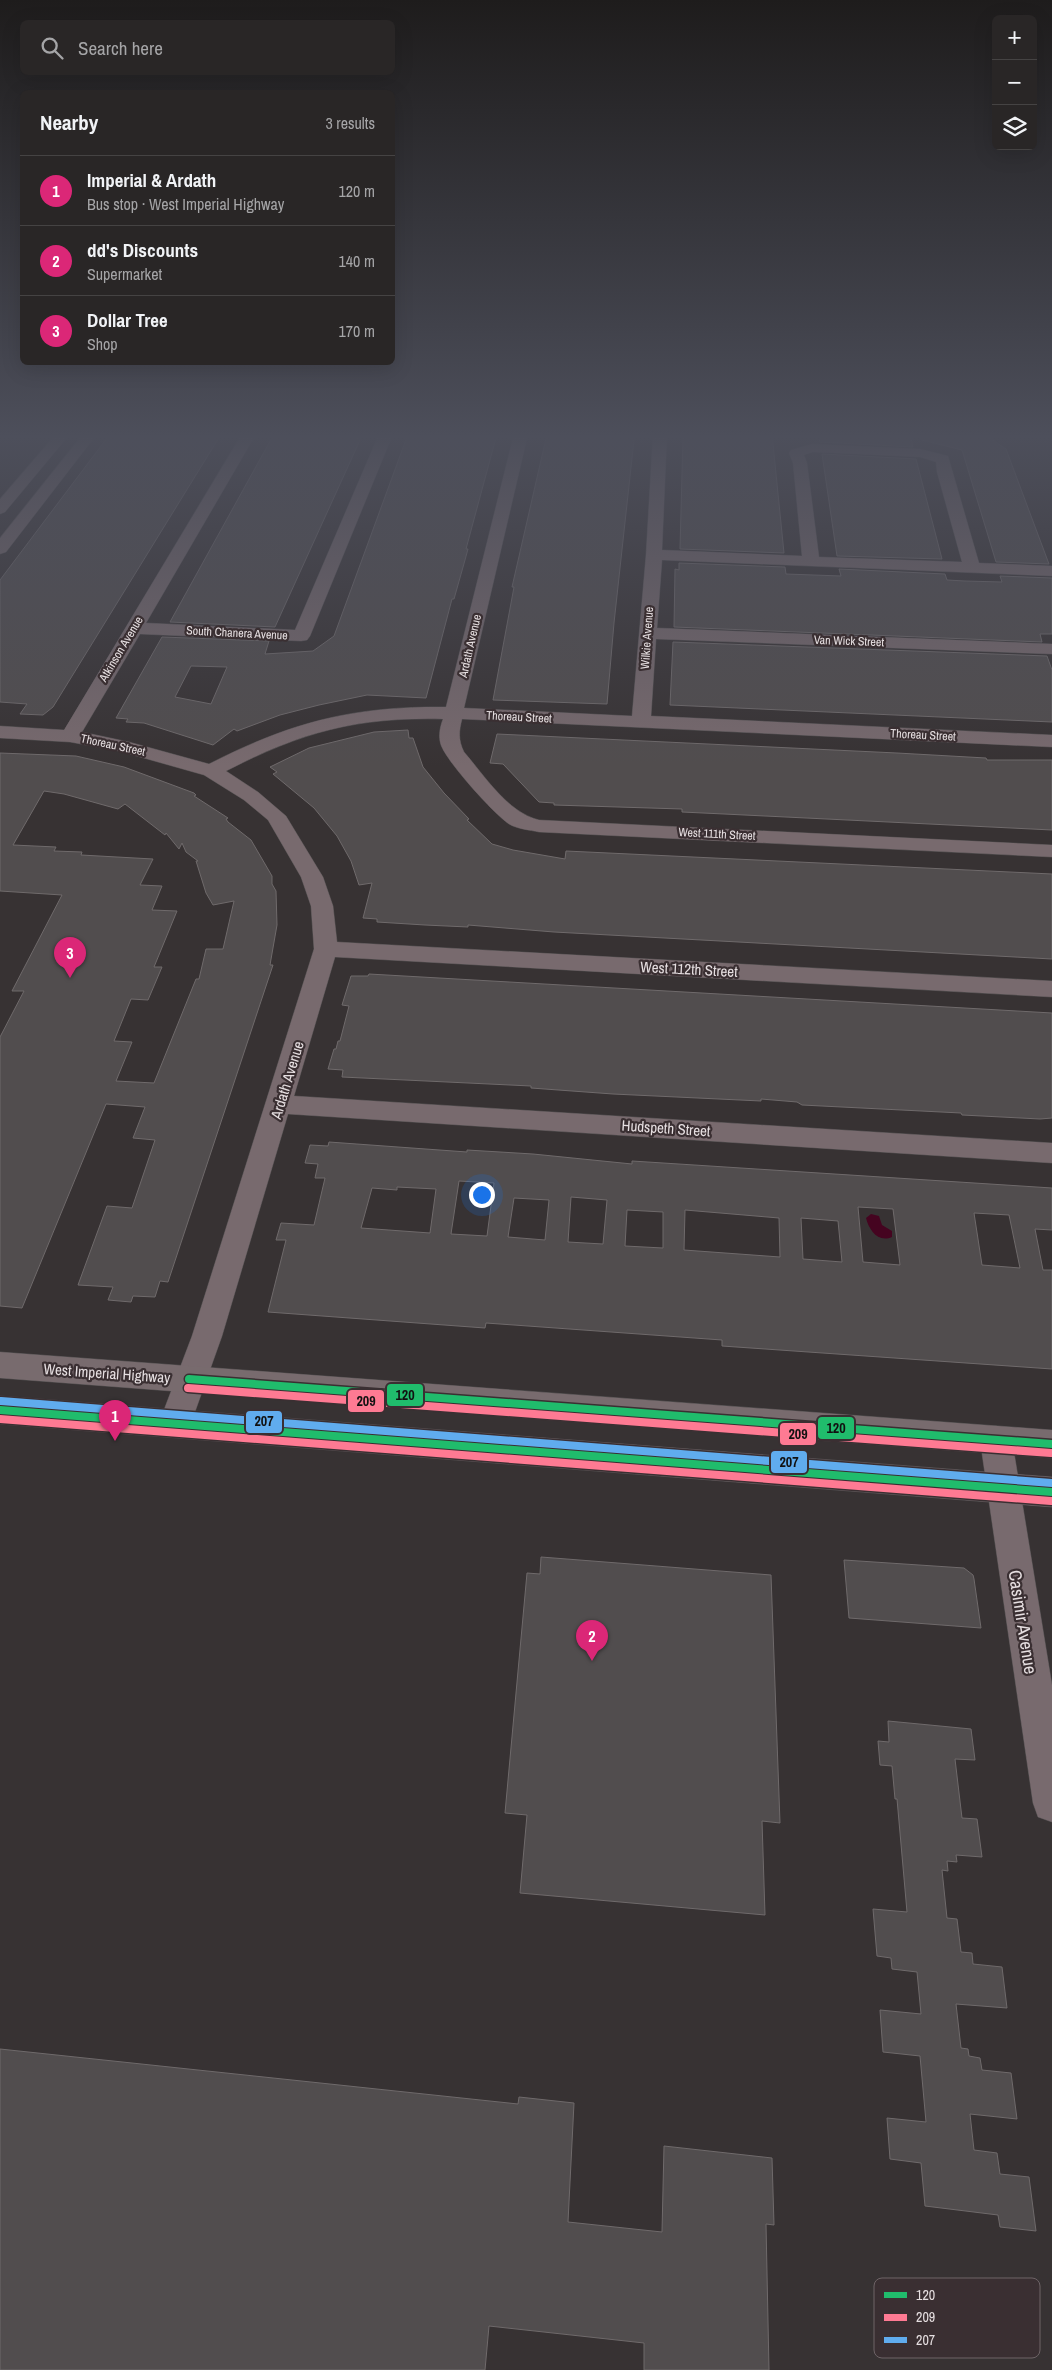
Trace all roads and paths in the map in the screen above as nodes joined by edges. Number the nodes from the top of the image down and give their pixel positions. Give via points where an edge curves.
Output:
1 (183, 545) edge
2 (339, 545) edge
3 (494, 545) edge
4 (655, 545) edge
5 (809, 545) edge
6 (965, 545) edge
7 (654, 555) junction
8 (811, 561) junction
9 (972, 568) junction
10 (1052, 571) edge
11 (134, 628) junction
12 (647, 633) junction
13 (1052, 649) edge
14 (454, 713) junction
15 (641, 722) junction
16 (0, 732) edge
17 (70, 736) junction
18 (1052, 741) edge
19 (211, 771) junction
20 (1052, 851) edge
21 (326, 950) junction
22 (1052, 989) edge
23 (279, 1104) junction
24 (1052, 1152) edge
25 (0, 1365) edge
26 (192, 1380) junction
27 (0, 1410) edge
28 (175, 1423) junction
29 (996, 1440) junction
30 (1052, 1444) edge
31 (1004, 1488) junction
32 (1052, 1492) edge
33 (1052, 1803) edge

1 - 11 street, Atkinson Avenue
2 - 11 street, South Chanera Avenue via 300,636
3 - 14 street, Ardath Avenue
4 - 7 street, Wilkie Avenue
5 - 8 street
6 - 9 street
7 - 8 street
7 - 12 street, Wilkie Avenue
8 - 9 street
9 - 10 street
11 - 17 street, Atkinson Avenue
12 - 13 street, Van Wick Street
12 - 15 street, Wilkie Avenue
14 - 15 street, Thoreau Street
14 - 19 street, Thoreau Street via 378,714 327,722 254,748
14 - 20 street, West 111th Street via 449,732 455,754 506,812 519,821 539,826
15 - 18 street, Thoreau Street
16 - 17 street, Thoreau Street
17 - 19 street, Thoreau Street via 122,746
19 - 21 street, Ardath Avenue via 276,816 312,877 322,906
21 - 22 street, West 112th Street
21 - 23 street, Ardath Avenue
23 - 24 street, Hudspeth Street
23 - 26 street, Ardath Avenue
25 - 26 main road, West Imperial Highway
26 - 28 street, Ardath Avenue
26 - 29 main road, West Imperial Highway
27 - 28 main road
28 - 31 main road
29 - 30 main road, West Imperial Highway
29 - 31 street, Casimir Avenue
31 - 32 main road
31 - 33 street, Casimir Avenue

